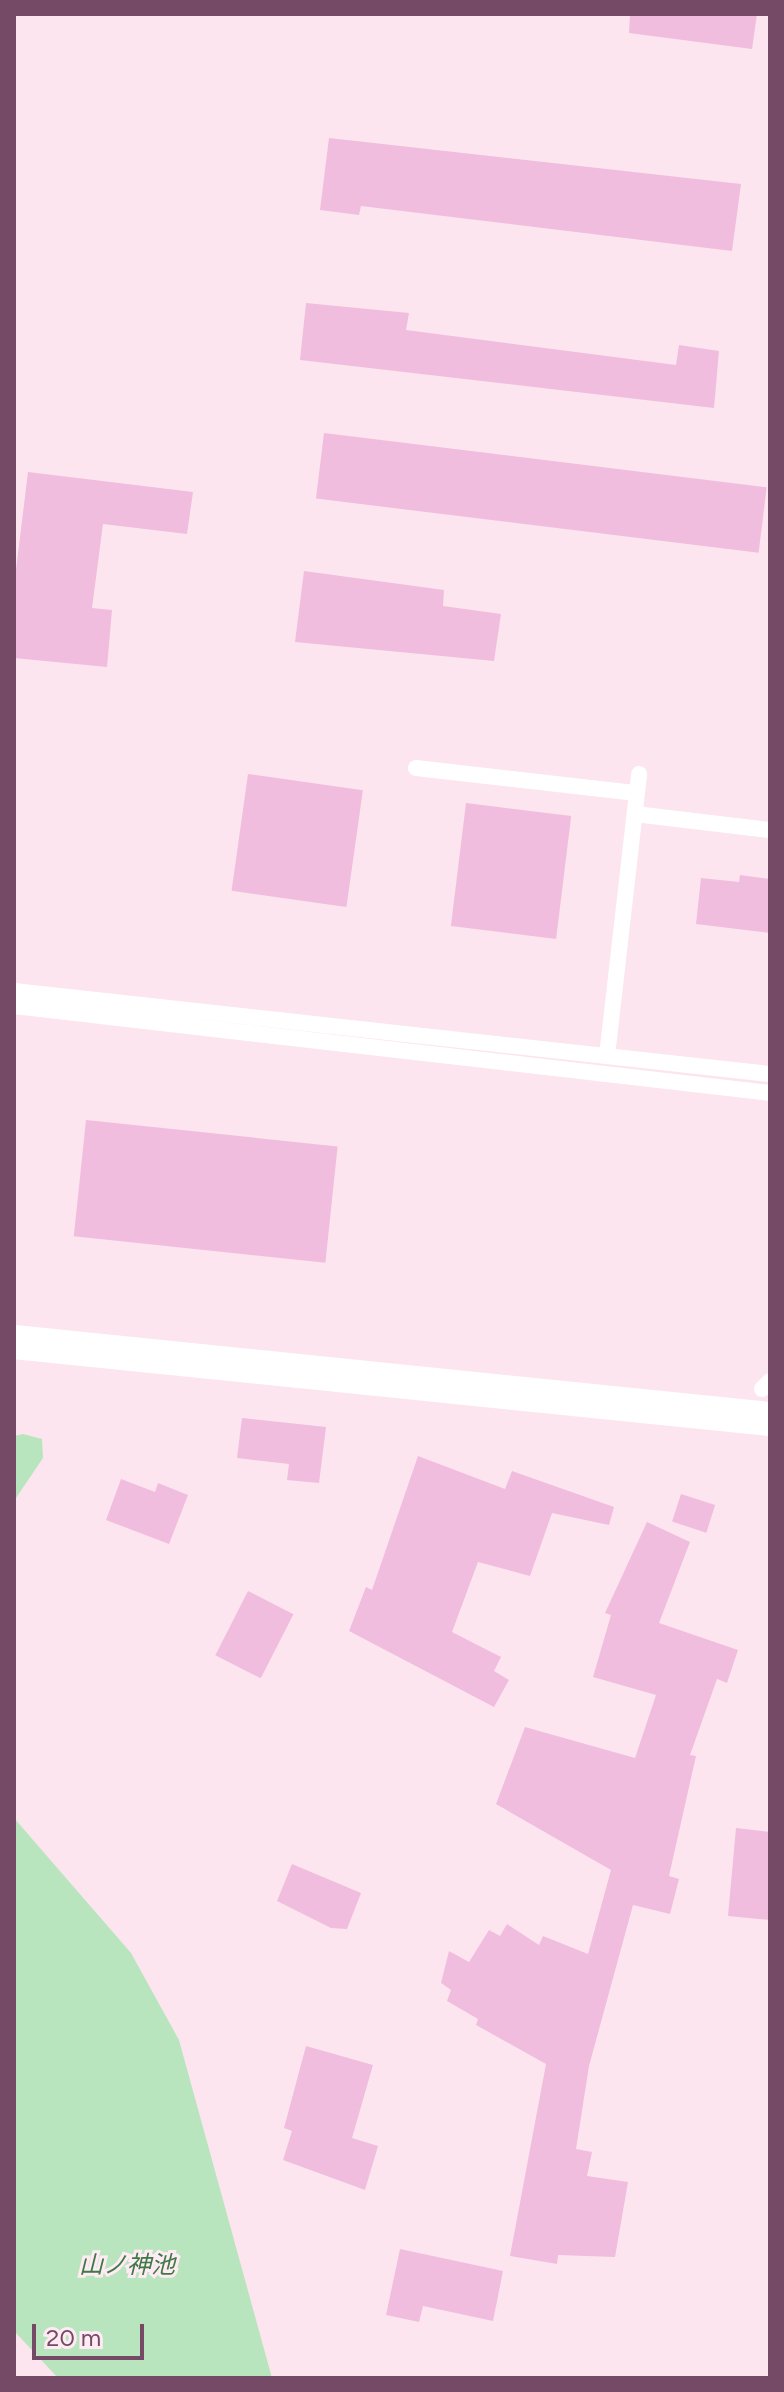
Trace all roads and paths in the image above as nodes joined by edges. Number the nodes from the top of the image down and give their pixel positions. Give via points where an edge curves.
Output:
1 (416, 768) dead end
2 (639, 774) dead end
3 (637, 793) junction
4 (635, 814) junction
5 (770, 830) edge
6 (14, 991) edge
7 (14, 1006) edge
8 (607, 1056) junction
9 (770, 1074) edge
10 (770, 1093) edge
11 (14, 1342) edge
12 (767, 1396) edge

1 - 3 lane
2 - 3 lane
3 - 4 lane
4 - 5 lane
4 - 8 lane
6 - 8 lane
7 - 10 lane
8 - 9 lane
11 - 12 street

